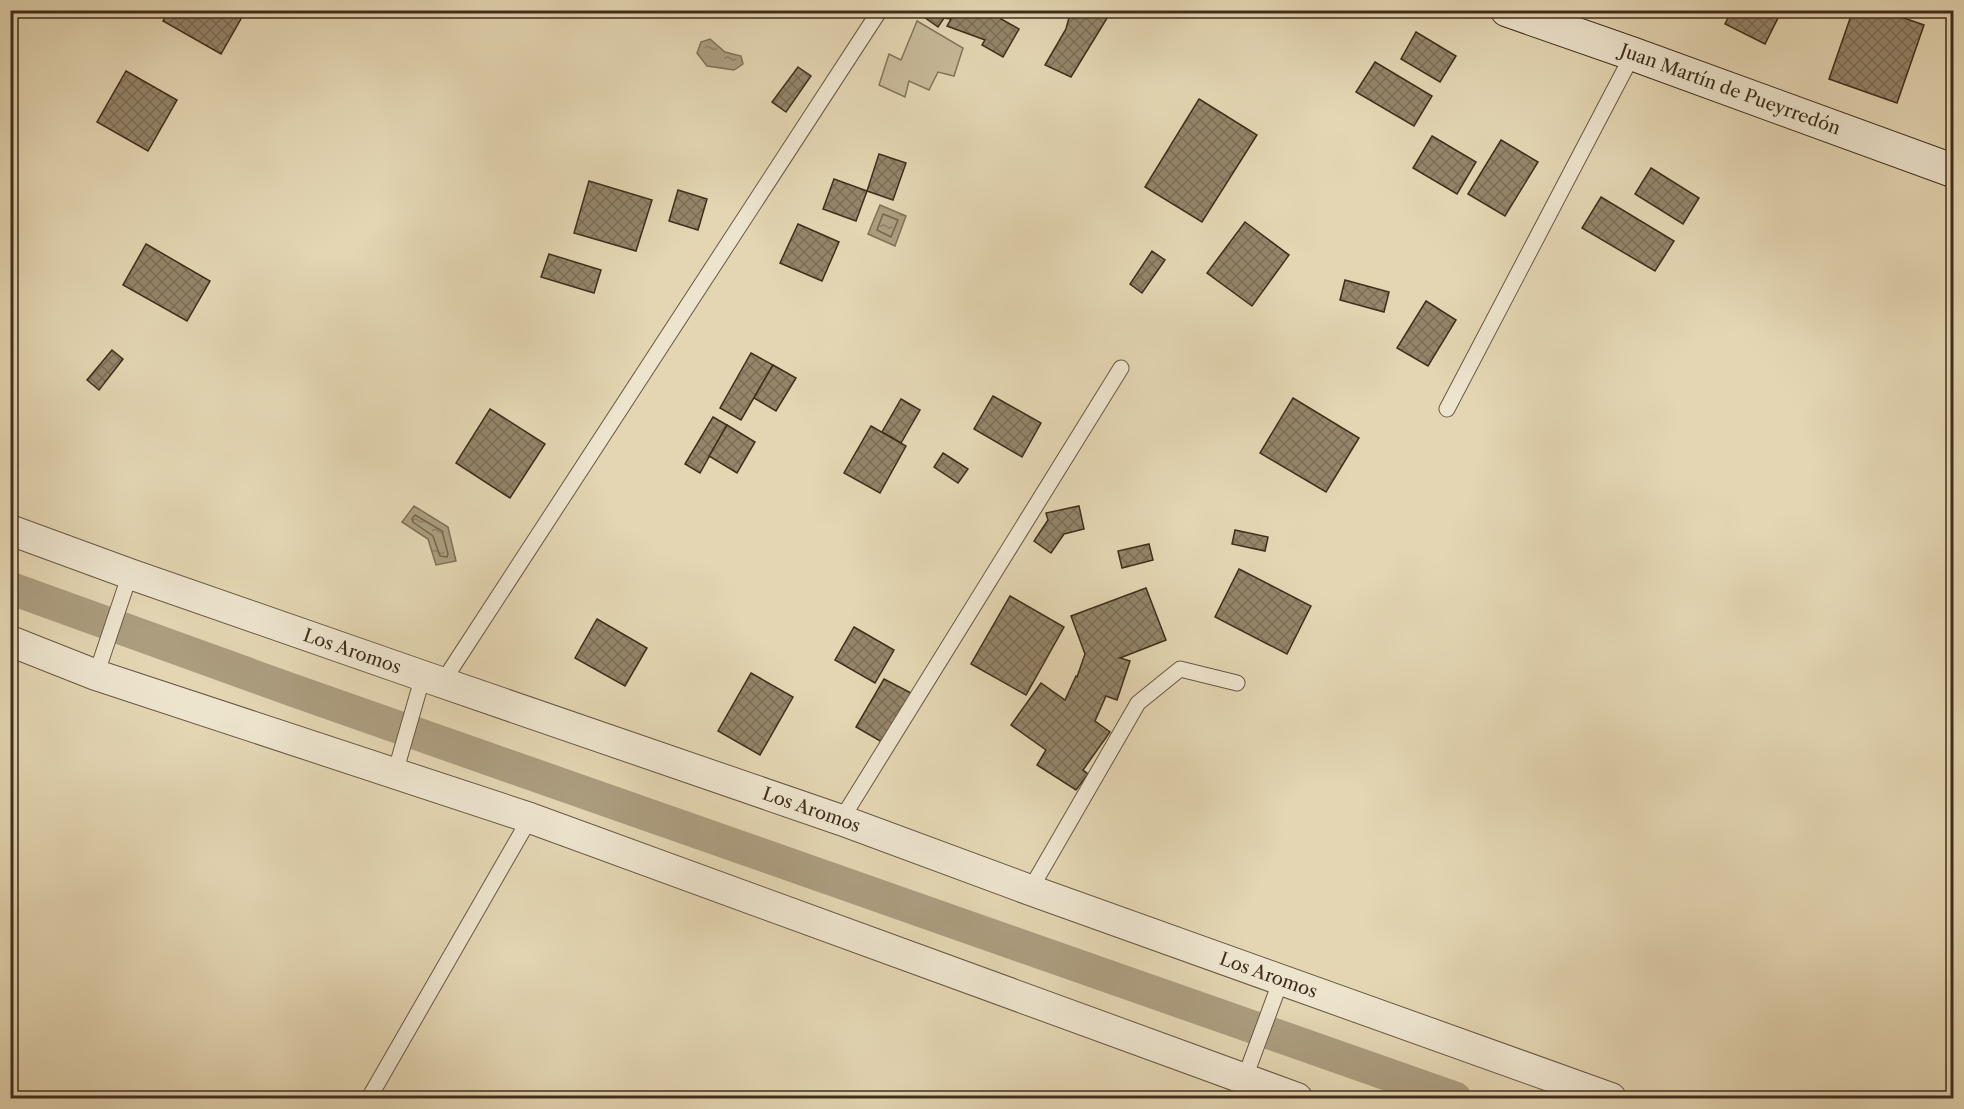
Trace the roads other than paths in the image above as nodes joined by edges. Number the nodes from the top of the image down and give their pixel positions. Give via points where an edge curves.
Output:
1 (880, 10) edge
2 (1507, 10) edge
3 (1633, 54) junction
4 (1953, 171) edge
5 (1121, 368) dead end
6 (1447, 409) dead end
7 (10, 530) edge
8 (130, 574) junction
9 (10, 641) edge
10 (96, 675) junction
11 (432, 680) junction
12 (1237, 683) dead end
13 (395, 773) junction
14 (530, 818) junction
15 (841, 820) junction
16 (1030, 890) junction
17 (1281, 980) junction
18 (1244, 1080) junction
19 (369, 1098) edge
20 (1297, 1098) edge
21 (1611, 1098) edge

1 - 11 lane
2 - 3 main road, Juan Martín de Pueyrredón
3 - 4 main road, Juan Martín de Pueyrredón
3 - 6 lane
5 - 15 lane
7 - 8 street, Los Aromos
8 - 10 lane
8 - 11 street, Los Aromos
9 - 10 street
10 - 13 street
11 - 13 lane
11 - 15 street, Los Aromos
12 - 16 lane via 1180,669 1138,703
13 - 14 street
14 - 18 street
14 - 19 lane
15 - 16 street, Los Aromos
16 - 17 street, Los Aromos
17 - 18 lane
17 - 21 street, Los Aromos
18 - 20 street

